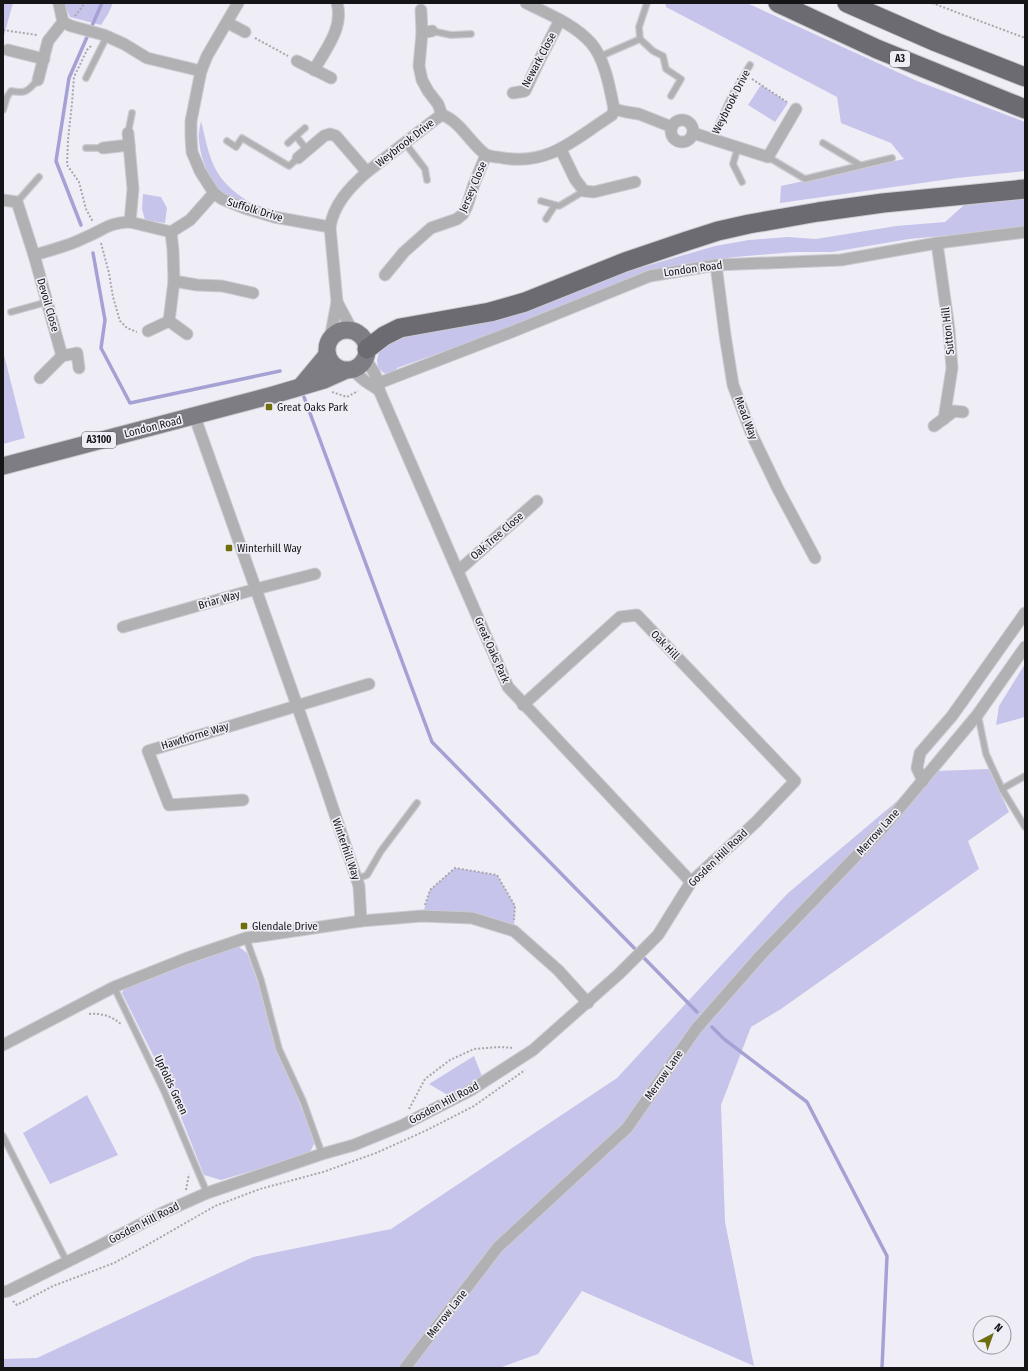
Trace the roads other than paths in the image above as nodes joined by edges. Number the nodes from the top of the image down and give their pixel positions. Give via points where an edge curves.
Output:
1 (60, 3) edge
2 (238, 3) edge
3 (337, 3) edge
4 (526, 3) edge
5 (647, 3) edge
6 (778, 3) edge
7 (847, 3) edge
8 (421, 7) edge
9 (560, 20) junction
10 (228, 23) junction
11 (67, 24) junction
12 (245, 32) road end
13 (427, 32) junction
14 (471, 34) dead end
15 (105, 37) junction
16 (640, 39) junction
17 (8, 50) dead end
18 (599, 57) junction
19 (44, 59) junction
20 (297, 62) road end
21 (750, 65) dead end
22 (314, 70) junction
23 (201, 71) junction
24 (1025, 77) edge
25 (86, 78) dead end
26 (331, 78) dead end
27 (38, 80) joint
28 (513, 93) dead end
29 (671, 96) dead end
30 (614, 109) junction
31 (796, 109) road end
32 (1025, 109) edge
33 (3, 110) edge
34 (132, 113) dead end
35 (442, 115) junction
36 (672, 126) junction
37 (305, 128) dead end
38 (128, 133) joint
39 (693, 133) junction
40 (296, 136) junction
41 (712, 139) junction
42 (227, 141) dead end
43 (288, 143) dead end
44 (405, 143) junction
45 (823, 143) dead end
46 (129, 145) junction
47 (738, 147) junction
48 (86, 148) dead end
49 (103, 148) joint
50 (307, 150) junction
51 (561, 150) junction
52 (486, 155) junction
53 (768, 157) junction
54 (298, 158) joint
55 (892, 158) dead end
56 (860, 165) junction
57 (367, 172) junction
58 (39, 178) dead end
59 (427, 180) dead end
60 (635, 182) dead end
61 (742, 182) dead end
62 (1025, 189) edge
63 (584, 191) junction
64 (214, 192) junction
65 (3, 200) edge
66 (541, 201) dead end
67 (17, 202) junction
68 (555, 205) junction
69 (546, 219) dead end
70 (130, 222) junction
71 (330, 227) junction
72 (171, 232) junction
73 (1025, 232) edge
74 (937, 243) junction
75 (34, 255) junction
76 (716, 265) junction
77 (385, 275) dead end
78 (174, 281) junction
79 (253, 293) dead end
80 (47, 302) junction
81 (337, 302) junction
82 (11, 312) dead end
83 (169, 321) junction
84 (352, 330) junction
85 (148, 331) road end
86 (187, 334) dead end
87 (329, 347) junction
88 (367, 354) junction
89 (62, 356) junction
90 (80, 368) dead end
91 (348, 371) junction
92 (40, 378) dead end
93 (302, 385) junction
94 (376, 386) junction
95 (963, 412) dead end
96 (196, 416) junction
97 (944, 419) junction
98 (934, 426) dead end
99 (3, 466) edge
100 (537, 501) dead end
101 (815, 558) dead end
102 (458, 572) junction
103 (315, 574) dead end
104 (256, 589) junction
105 (1025, 613) edge
106 (123, 627) dead end
107 (1025, 647) edge
108 (369, 684) dead end
109 (296, 705) junction
110 (523, 705) junction
111 (978, 714) junction
112 (1025, 776) edge
113 (795, 781) joint
114 (923, 781) junction
115 (1002, 789) junction
116 (243, 800) dead end
117 (417, 803) dead end
118 (1025, 827) edge
119 (357, 879) junction
120 (691, 882) junction
121 (362, 921) junction
122 (246, 938) junction
123 (114, 987) junction
124 (588, 1002) junction
125 (3, 1045) edge
126 (3, 1136) edge
127 (322, 1154) junction
128 (208, 1193) junction
129 (67, 1262) junction
130 (4, 1292) edge
131 (405, 1368) edge

1 - 11 street
2 - 10 street, Suffolk Drive
3 - 22 street via 339,11 336,30
4 - 9 street
5 - 16 lane via 639,27
6 - 32 highway, A3 via 877,49
7 - 24 highway
8 - 13 street
9 - 18 street via 588,40
9 - 28 street, Newark Close via 525,90
10 - 12 street
10 - 23 street, Suffolk Drive via 207,56
11 - 15 street
11 - 19 street via 48,42
13 - 14 lane
13 - 35 street via 420,66 422,80
15 - 23 street via 124,44 147,58
15 - 25 lane
16 - 18 lane
16 - 29 lane via 663,56 666,69 681,79
17 - 19 street
18 - 30 street
19 - 27 street
20 - 22 street
21 - 41 lane, Weybrook Drive via 731,97
22 - 26 street
23 - 64 street, Suffolk Drive via 191,121 192,152 200,171
27 - 33 lane via 29,90 22,93 11,91 6,97
30 - 36 street via 639,114
30 - 51 street via 612,115
31 - 53 street
34 - 38 lane
35 - 44 street, Weybrook Drive
35 - 52 street, Weybrook Drive via 451,120
36 - 39 street, Weybrook Drive via 680,120 688,121
36 - 39 street, Weybrook Drive via 674,137 679,141 686,141
37 - 40 lane
38 - 46 street
39 - 41 street, Weybrook Drive
40 - 43 lane
40 - 50 lane
41 - 47 street, Weybrook Drive
42 - 54 lane via 236,147 242,138 289,166
44 - 57 street, Weybrook Drive
44 - 59 lane via 425,169
45 - 56 lane
46 - 49 street
46 - 70 street via 133,190
47 - 53 street, Weybrook Drive
47 - 61 lane via 734,164
48 - 49 lane
50 - 54 street
50 - 57 street via 324,136 336,136
51 - 52 street via 543,157 522,160
51 - 63 street
52 - 77 street, Jersey Close via 463,214 457,220 431,228 404,252
53 - 56 lane via 805,179
55 - 56 lane
57 - 71 street, Weybrook Drive via 335,208
58 - 67 lane
60 - 63 street via 594,192
62 - 88 highway via 883,203 818,212 718,231 625,262 525,302 490,312 400,328 384,336
63 - 68 lane via 559,206
64 - 71 street, Suffolk Drive via 222,199 274,217
64 - 72 street via 190,220
65 - 67 street
66 - 68 lane
67 - 75 street, Devoil Close
68 - 69 lane
70 - 72 street
70 - 75 street via 117,222 105,226 79,241
71 - 81 street, Weybrook Drive
72 - 78 street
73 - 74 street, London Road
74 - 76 street, London Road via 841,260
74 - 97 street, Sutton Hill via 952,368
75 - 80 street, Devoil Close
76 - 94 street, London Road via 650,276
76 - 101 street, Mead Way via 733,385 752,435
78 - 79 street via 222,286
78 - 83 street
80 - 82 lane
80 - 89 street, Devoil Close
81 - 84 street, Weybrook Drive
81 - 87 street, Weybrook Drive
83 - 85 street
83 - 86 street
84 - 87 main road via 341,330 336,333
84 - 88 main road via 366,342
87 - 91 main road via 331,363 336,368
87 - 93 main road
88 - 91 main road via 360,366
88 - 94 street, Great Oaks Park via 375,373
89 - 90 street via 77,353
89 - 92 street
91 - 93 main road, London Road / A3100
91 - 94 street, Great Oaks Park
93 - 96 main road, London Road / A3100
94 - 102 street, Great Oaks Park
95 - 97 street via 954,411
96 - 99 main road, London Road / A3100
96 - 104 street, Winterhill Way
97 - 98 street
100 - 102 street, Oak Tree Close
102 - 110 street, Great Oaks Park via 508,687
103 - 104 street, Briar Way
104 - 106 street, Briar Way
104 - 109 street, Winterhill Way
105 - 114 street via 952,716 920,753 917,768
107 - 111 street, Merrow Lane
108 - 109 street, Hawthorne Way
109 - 116 street, Hawthorne Way via 148,751 169,805
109 - 119 street, Winterhill Way
110 - 113 street, Oak Hill via 620,616 637,616
110 - 120 street, Great Oaks Park
111 - 114 street, Merrow Lane
111 - 115 lane via 986,754
112 - 115 lane
113 - 120 street, Gosden Hill Road via 756,822
114 - 131 street, Merrow Lane via 883,828 761,955 696,1029 627,1128 498,1247
115 - 118 lane
117 - 119 lane via 381,851 367,875
119 - 121 street, Winterhill Way
120 - 124 street, Gosden Hill Road via 658,935
121 - 122 street
121 - 124 street via 422,916 472,918 514,931 558,970
122 - 123 street
122 - 127 lane via 261,980 279,1049 303,1101
123 - 125 street
123 - 128 lane, Upfolds Green via 164,1091
124 - 127 street, Gosden Hill Road via 533,1050 471,1090 403,1125 354,1145
126 - 129 lane
127 - 128 street, Gosden Hill Road
128 - 129 street, Gosden Hill Road via 162,1213
129 - 130 street, Gosden Hill Road

